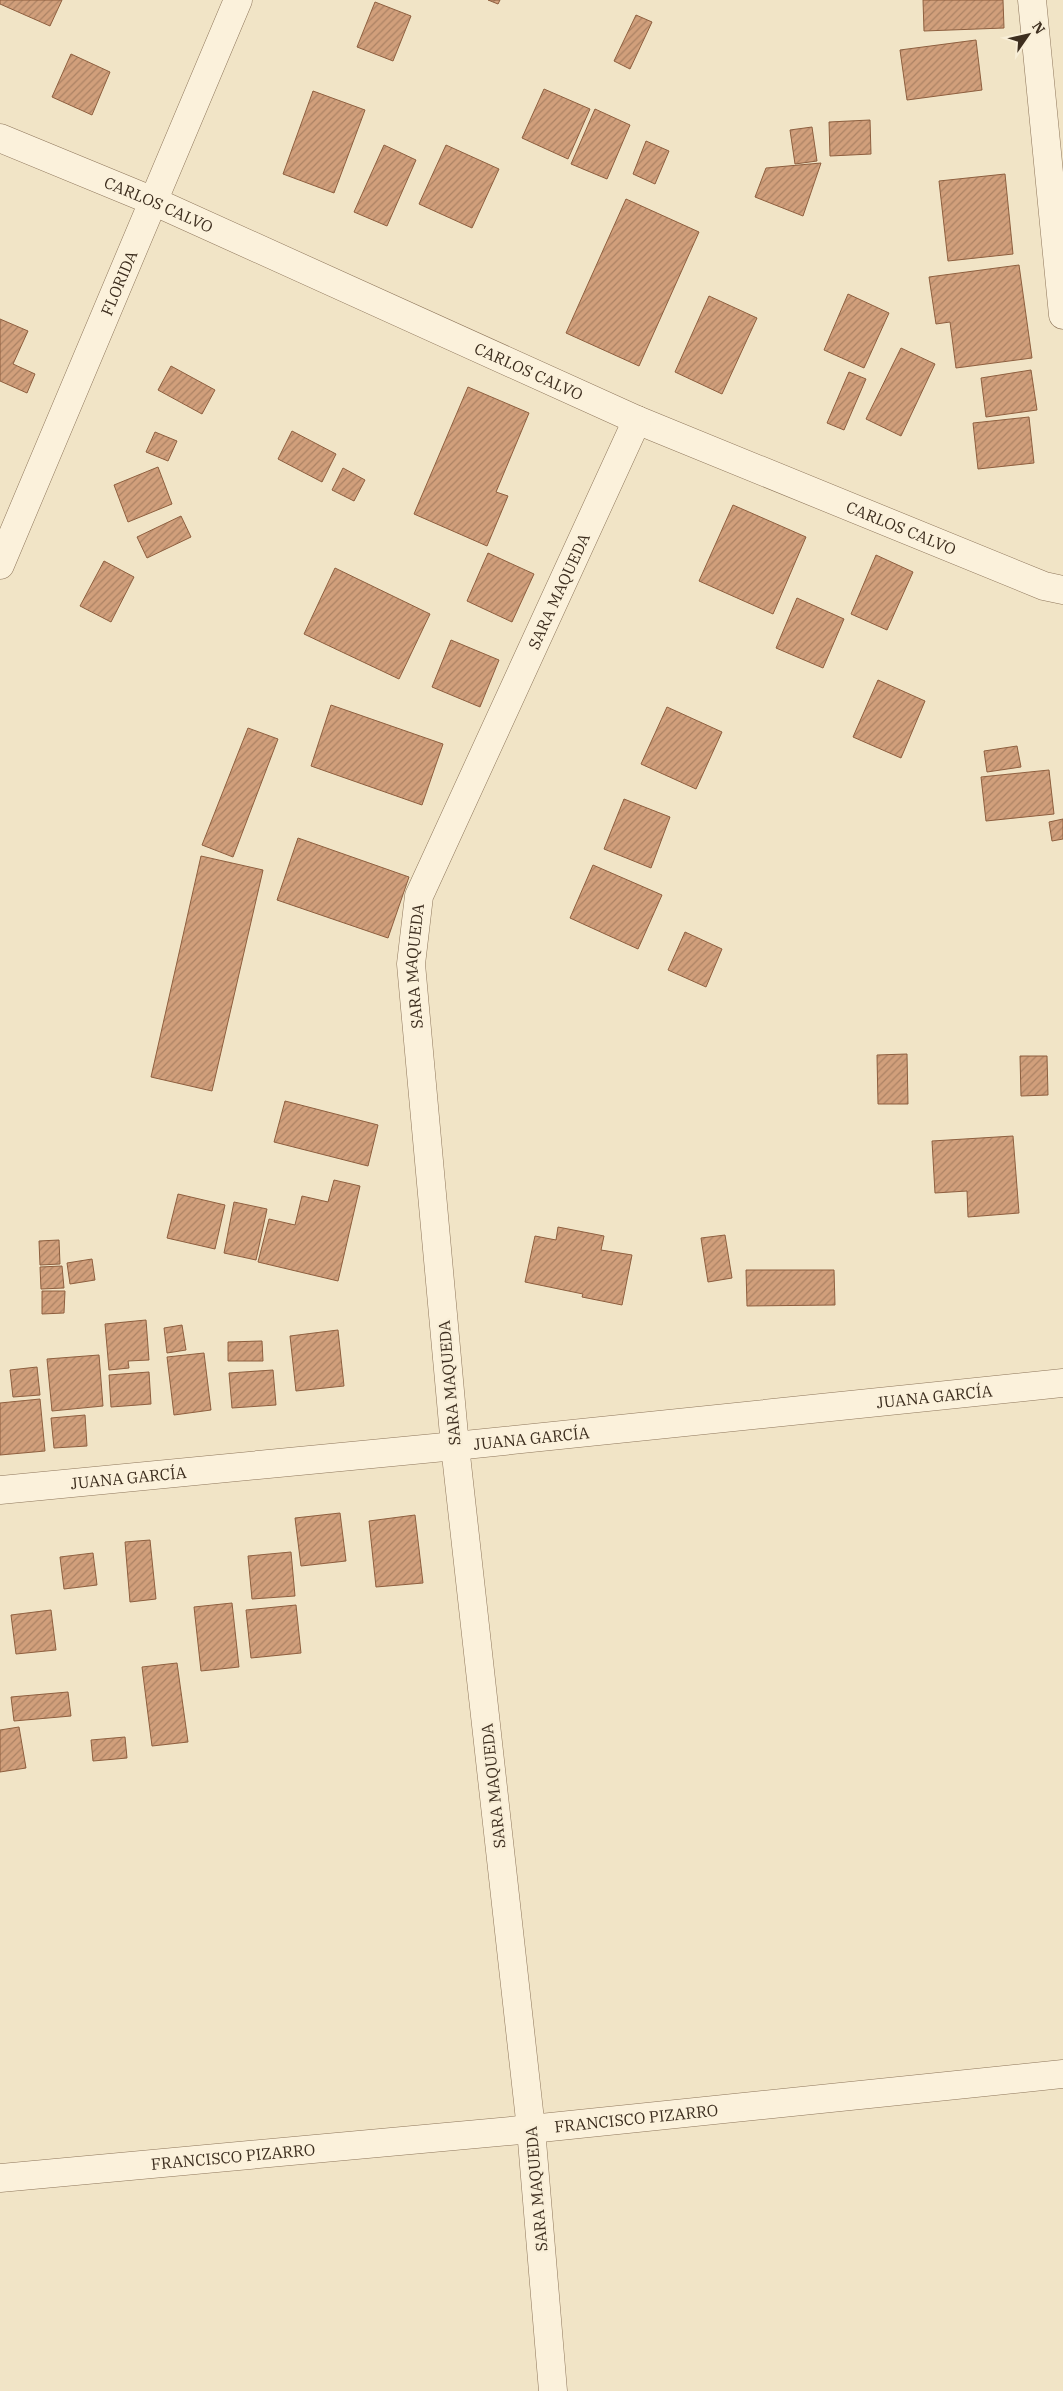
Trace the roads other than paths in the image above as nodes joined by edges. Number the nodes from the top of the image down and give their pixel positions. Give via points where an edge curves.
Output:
1 (238, 0) edge
2 (1032, 0) edge
3 (0, 138) edge
4 (153, 201) junction
5 (1063, 315) edge
6 (637, 420) junction
7 (0, 565) edge
8 (1063, 590) edge
9 (1063, 1383) edge
10 (455, 1446) junction
11 (0, 1490) edge
12 (1063, 2074) edge
13 (531, 2129) junction
14 (0, 2178) edge
15 (553, 2391) edge

1 - 4 street, FLORIDA
2 - 5 street
3 - 4 street, CARLOS CALVO
4 - 6 street, CARLOS CALVO
4 - 7 street, FLORIDA
6 - 8 street, CARLOS CALVO via 1044,586
6 - 10 street, SARA MAQUEDA via 419,896 411,964
9 - 10 street, JUANA GARCÍA
10 - 11 street, JUANA GARCÍA
10 - 13 street, SARA MAQUEDA
12 - 13 street, FRANCISCO PIZARRO
13 - 14 street, FRANCISCO PIZARRO
13 - 15 street, SARA MAQUEDA

